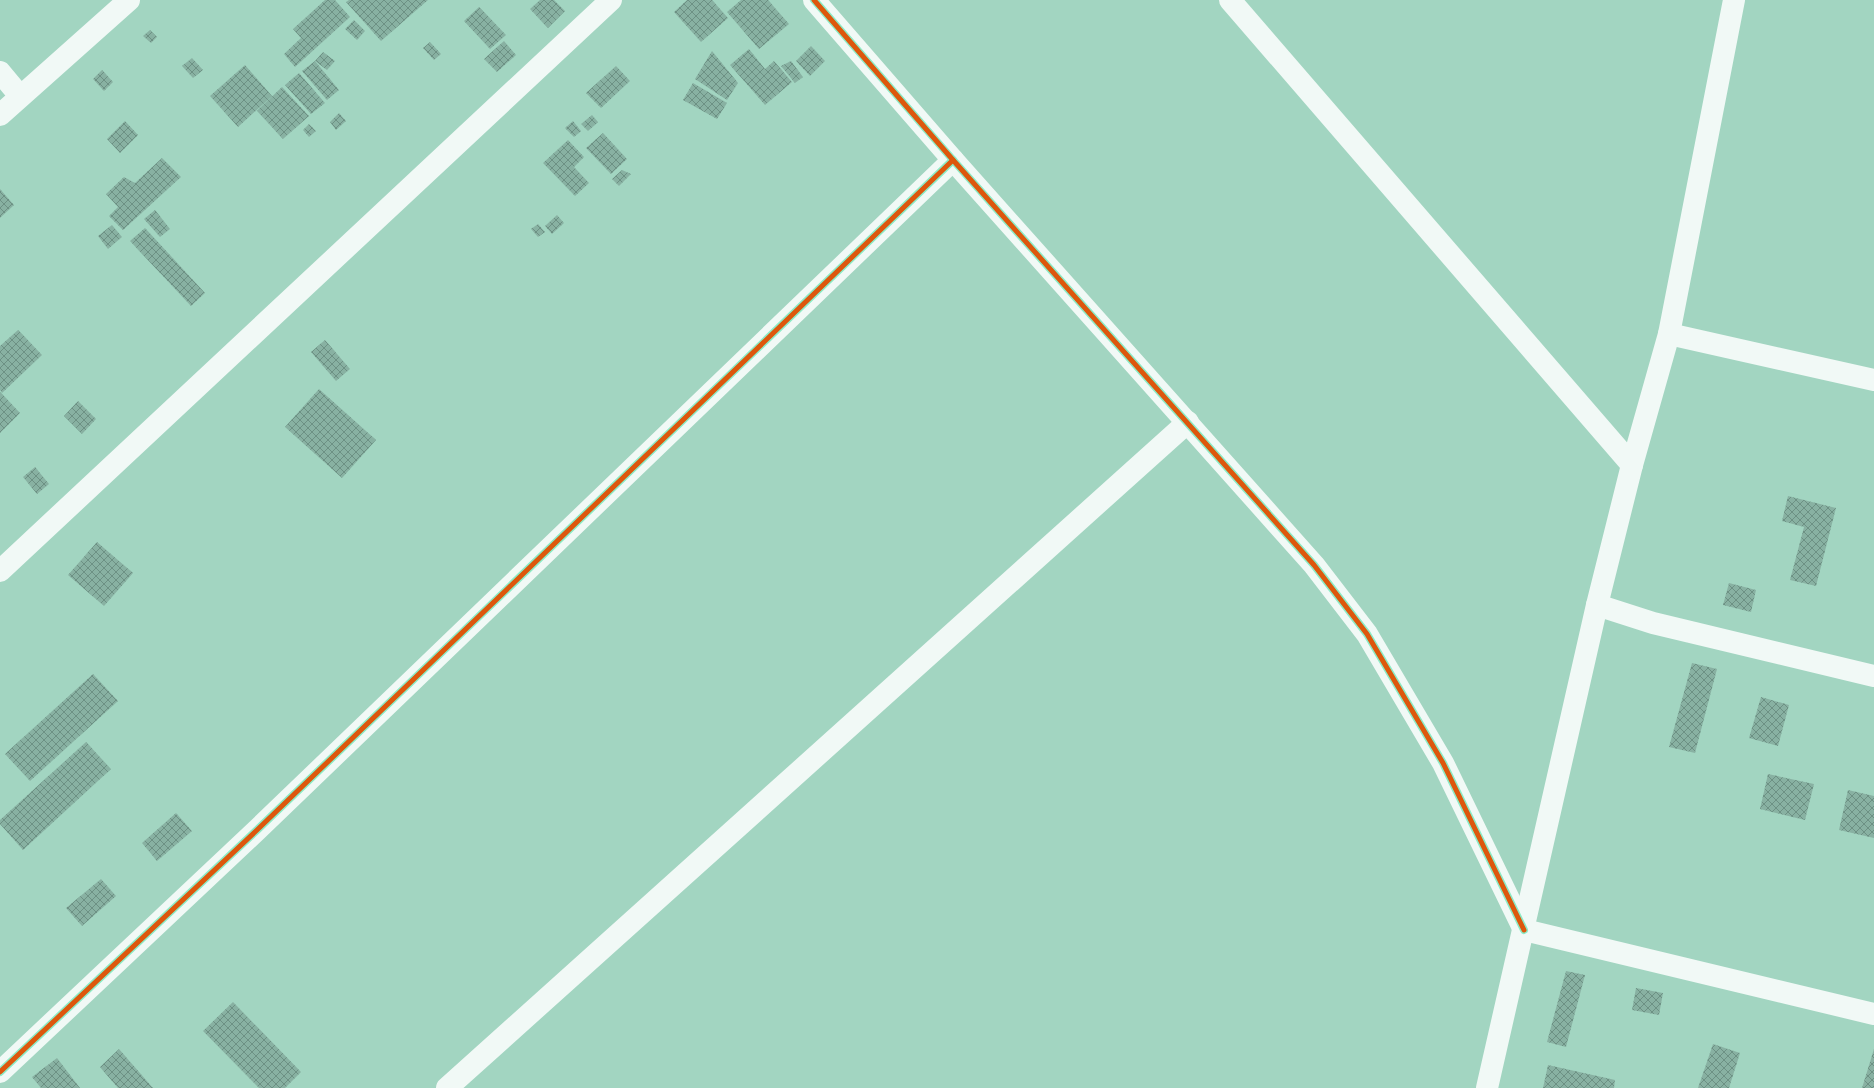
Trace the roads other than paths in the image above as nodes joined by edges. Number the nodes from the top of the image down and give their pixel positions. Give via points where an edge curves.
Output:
1 (129, 0) edge
2 (611, 0) edge
3 (814, 0) edge
4 (1230, 0) edge
5 (1733, 1) edge
6 (0, 72) edge
7 (20, 96) junction
8 (0, 114) edge
9 (954, 160) junction
10 (1669, 334) junction
11 (1874, 380) edge
12 (1188, 422) junction
13 (1632, 465) junction
14 (0, 571) edge
15 (1597, 605) junction
16 (1874, 676) edge
17 (1524, 930) junction
18 (1874, 1014) edge
19 (0, 1072) edge
20 (447, 1088) edge
21 (1488, 1088) edge

1 - 7 street
2 - 14 street
3 - 9 street
4 - 13 street
5 - 10 street
6 - 7 street
7 - 8 street
9 - 12 street
9 - 19 street via 262,825
10 - 11 street
10 - 13 street
12 - 17 street via 1314,565 1367,634 1443,763
12 - 20 street
13 - 15 street
15 - 16 street via 1653,623
15 - 17 street
17 - 18 street
17 - 21 street

